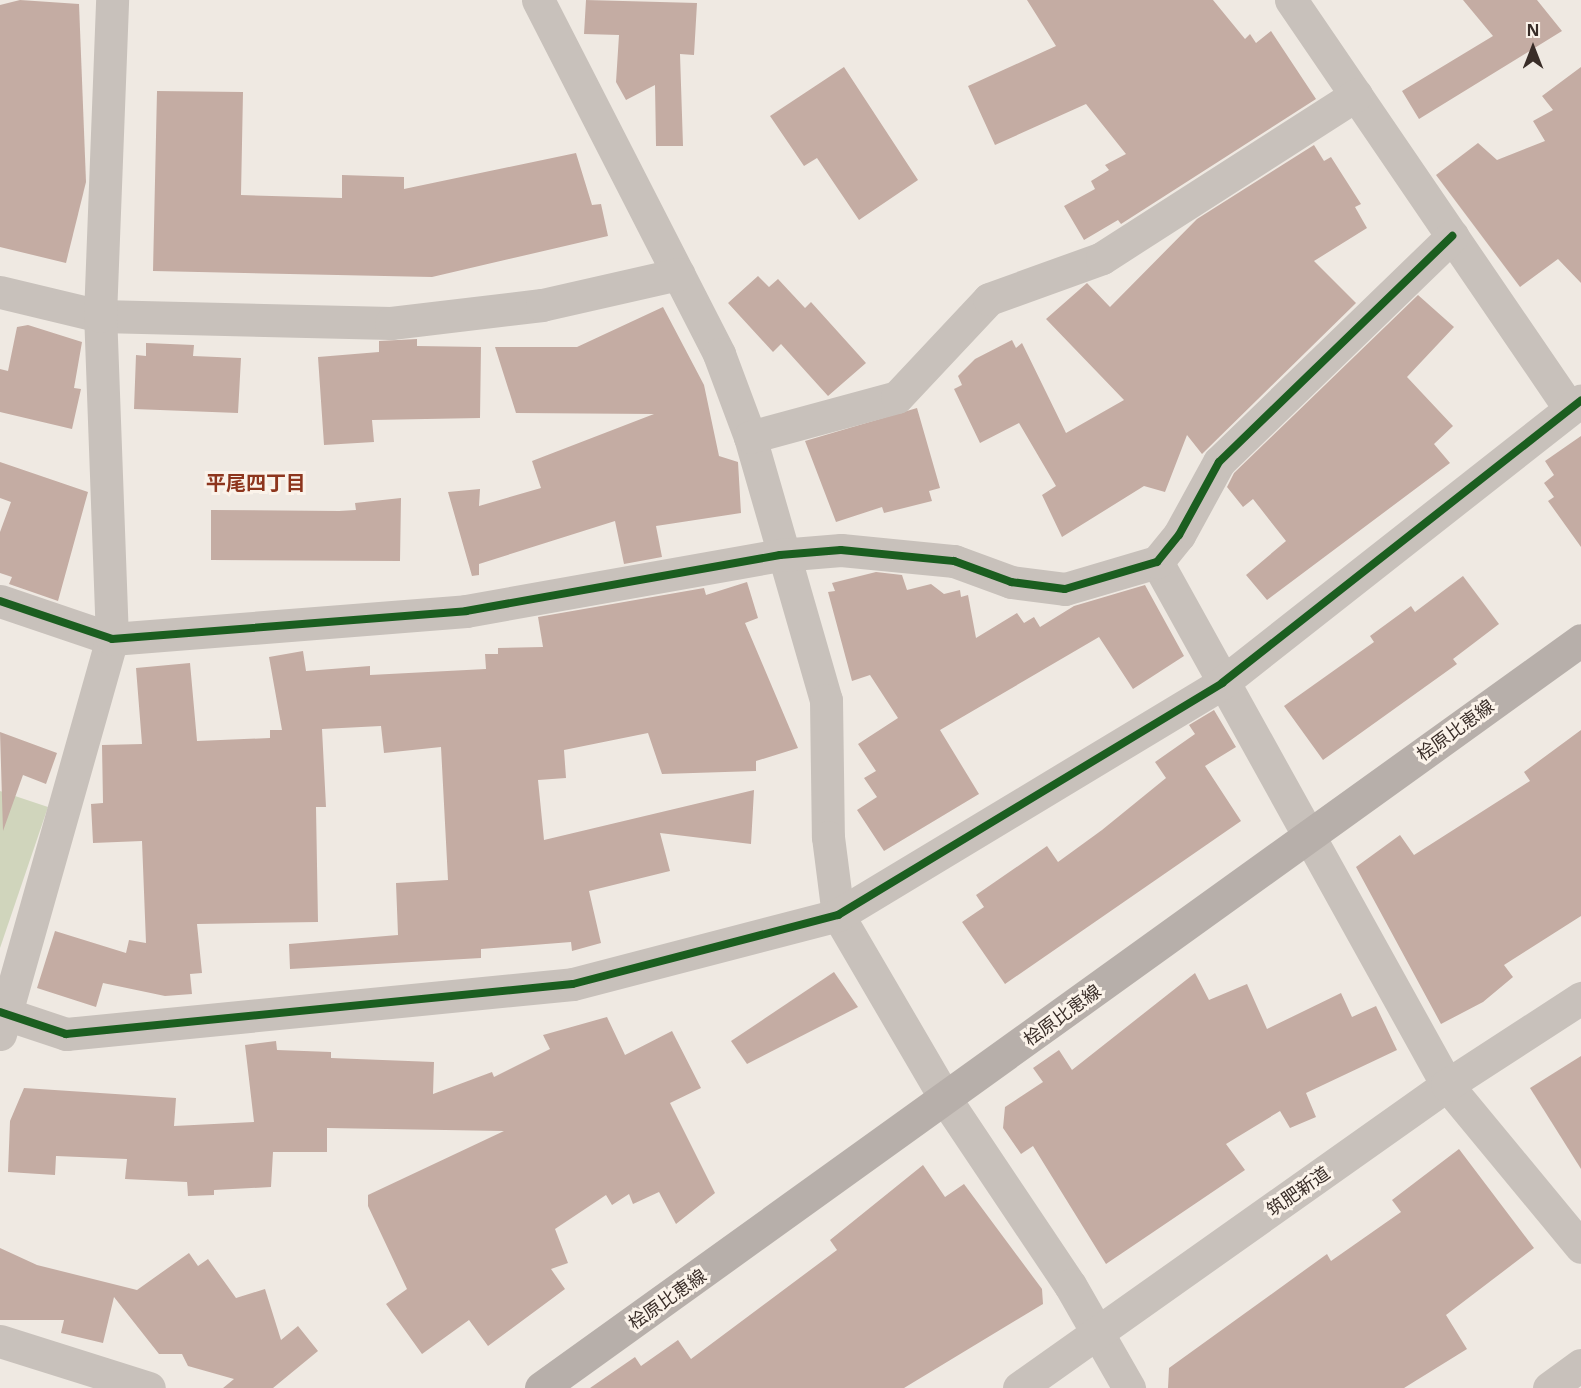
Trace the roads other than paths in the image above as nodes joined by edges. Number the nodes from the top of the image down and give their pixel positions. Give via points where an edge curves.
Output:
1 (112, 0) edge
2 (538, 0) edge
3 (1291, 0) edge
4 (1356, 95) junction
5 (1452, 236) junction
6 (679, 274) junction
7 (0, 292) edge
8 (100, 316) junction
9 (1575, 404) edge
10 (750, 437) junction
11 (780, 555) junction
12 (1157, 562) junction
13 (0, 601) edge
14 (112, 639) junction
15 (1581, 640) edge
16 (1222, 683) junction
17 (1311, 834) junction
18 (838, 915) junction
19 (1581, 998) edge
20 (2, 1020) edge
21 (1448, 1085) junction
22 (946, 1100) junction
23 (1581, 1246) edge
24 (1095, 1334) junction
25 (0, 1341) edge
26 (1581, 1365) edge
27 (149, 1388) edge
28 (541, 1388) edge
29 (1019, 1388) edge
30 (1129, 1388) edge
31 (1549, 1388) edge

1 - 8 street
2 - 6 street
3 - 4 street
4 - 5 street
4 - 10 street via 1102,258 989,299 897,397
5 - 9 street
5 - 12 street via 1219,462 1179,535
6 - 8 street via 543,304 391,323
6 - 10 street via 719,354
7 - 8 street
8 - 14 street
9 - 16 street
10 - 11 street
11 - 12 street via 841,550 954,561 1011,582 1065,589
11 - 14 street via 466,611
11 - 18 street via 826,700 828,837
12 - 16 street
13 - 14 street
14 - 20 street
15 - 17 main road, 桧原比恵線
16 - 17 street
16 - 18 street
17 - 21 street
17 - 22 main road, 桧原比恵線
18 - 20 street via 573,984 66,1034
18 - 22 street
19 - 21 street, 筑肥新道
21 - 23 street
21 - 24 street, 筑肥新道
22 - 24 street via 1070,1285
22 - 28 main road, 桧原比恵線
24 - 29 street, 筑肥新道
24 - 30 street
25 - 27 street
26 - 31 street

